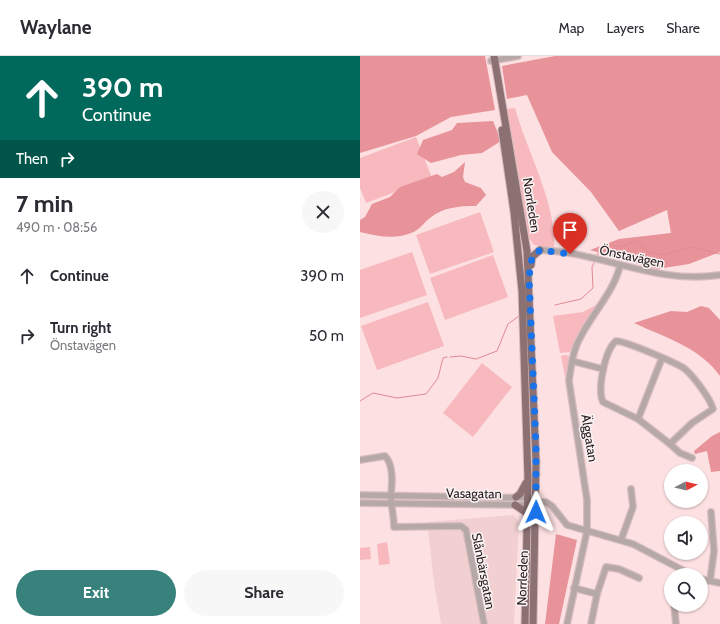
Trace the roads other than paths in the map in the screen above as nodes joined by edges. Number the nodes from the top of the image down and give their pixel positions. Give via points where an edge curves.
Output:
1 (518, 56) edge
2 (492, 58) edge
3 (525, 240) junction
4 (540, 250) junction
5 (519, 251) junction
6 (527, 251) junction
7 (620, 266) junction
8 (720, 275) edge
9 (529, 277) junction
10 (662, 358) junction
11 (572, 361) junction
12 (603, 369) junction
13 (638, 419) junction
14 (670, 444) junction
15 (692, 458) dead end
16 (360, 460) edge
17 (528, 479) junction
18 (631, 489) dead end
19 (360, 495) edge
20 (391, 495) junction
21 (516, 497) junction
22 (528, 501) junction
23 (536, 502) junction
24 (360, 503) edge
25 (392, 503) junction
26 (515, 505) junction
27 (711, 512) dead end
28 (527, 513) junction
29 (587, 531) junction
30 (622, 540) junction
31 (675, 568) edge
32 (639, 578) dead end
33 (710, 581) joint
34 (720, 583) edge
35 (574, 588) junction
36 (597, 594) junction
37 (675, 612) edge
38 (484, 624) edge
39 (525, 624) edge
40 (532, 624) edge
41 (567, 624) edge
42 (591, 624) edge
43 (676, 624) edge

1 - 2 street
2 - 3 main road, Norrleden
2 - 5 main road, Norrleden
3 - 4 main road
3 - 6 main road, Norrleden
4 - 6 main road
4 - 7 street, Önstavägen via 559,251
4 - 9 main road via 532,257
5 - 6 main road
5 - 17 main road, Norrleden
6 - 9 main road, Norrleden
7 - 8 street, Önstavägen via 662,275
7 - 11 street, Älggatan via 614,285 582,334
9 - 23 main road, Norrleden
10 - 12 street via 628,343 616,341 609,351
10 - 13 street
10 - 14 street via 684,369 713,409 692,423
11 - 12 street
11 - 29 street, Älggatan via 569,381 587,500
12 - 13 street via 603,402
13 - 14 street
14 - 15 street via 680,453
16 - 20 street via 385,456 387,458 392,480
17 - 21 main road
17 - 22 main road, Norrleden
18 - 30 street via 633,507
19 - 20 street, Vasagatan
20 - 21 street, Vasagatan
20 - 25 street, Slånbärsgatan
21 - 22 street, Vasagatan
22 - 23 street, Vasagatan
22 - 26 street, Vasagatan
22 - 28 main road, Norrleden
23 - 29 street, Vasagatan via 546,502 567,525
23 - 40 main road, Norrleden
24 - 25 street, Vasagatan
25 - 26 street, Vasagatan
25 - 38 street, Slånbärsgatan via 394,527 462,526 466,530
26 - 28 main road
27 - 33 street via 714,551
28 - 39 main road, Norrleden
29 - 30 street, Vasagatan
29 - 35 street, Älggatan
30 - 31 street, Vasagatan
32 - 36 street via 608,566
33 - 34 street
35 - 36 street
35 - 41 street, Älggatan
36 - 42 street
37 - 43 street

